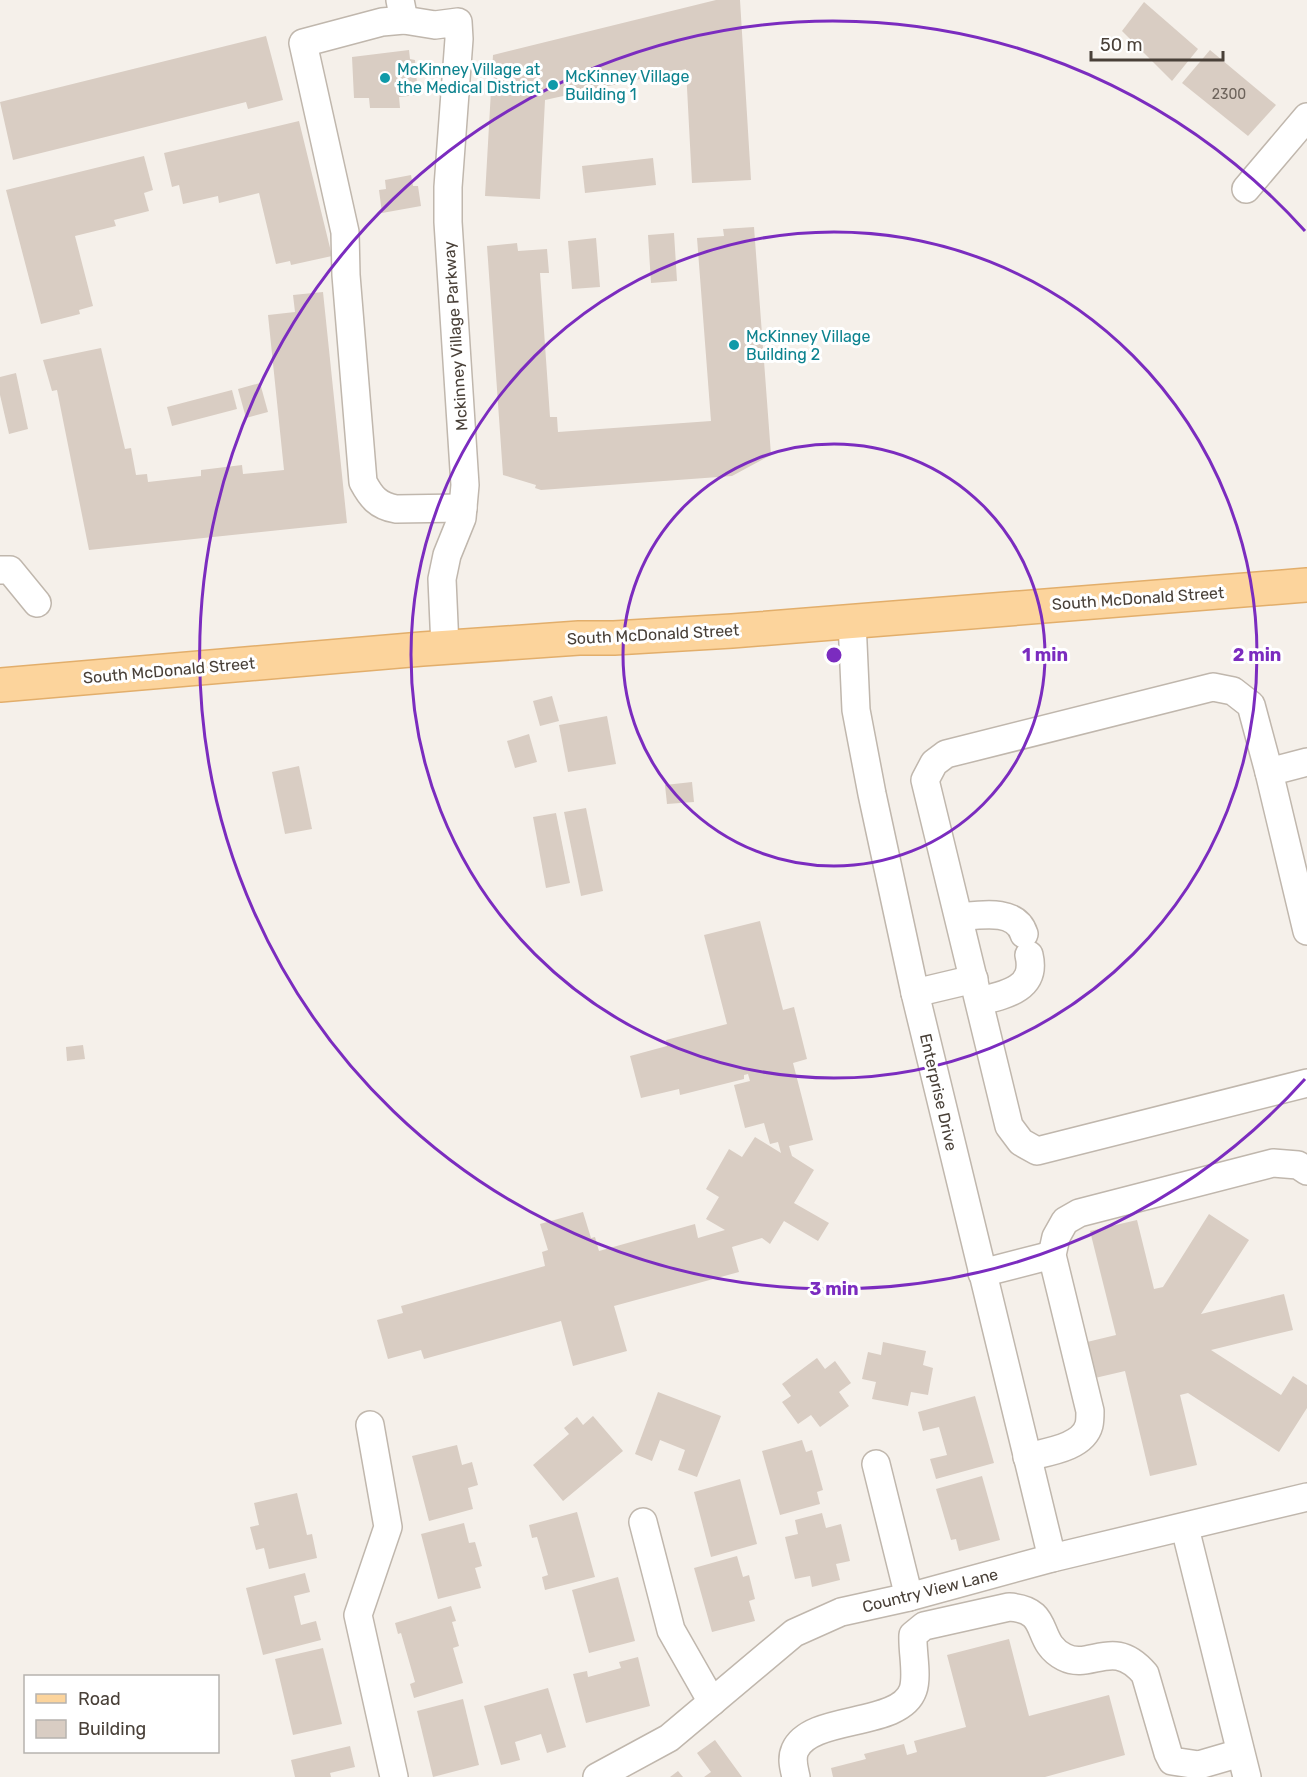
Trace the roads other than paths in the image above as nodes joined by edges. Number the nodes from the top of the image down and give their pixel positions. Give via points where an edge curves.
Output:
1 (402, 10) edge
2 (1307, 117) edge
3 (1246, 189) dead end
4 (463, 508) junction
5 (0, 570) edge
6 (1306, 589) edge
7 (38, 603) dead end
8 (852, 621) junction
9 (445, 647) junction
10 (0, 685) edge
11 (1307, 762) edge
12 (1269, 771) junction
13 (959, 917) junction
14 (1307, 931) edge
15 (977, 990) junction
16 (915, 993) junction
17 (1307, 1083) edge
18 (1307, 1171) edge
19 (1052, 1255) junction
20 (982, 1273) junction
21 (370, 1425) dead end
22 (1027, 1457) junction
23 (876, 1464) dead end
24 (1307, 1497) edge
25 (643, 1522) dead end
26 (1185, 1528) junction
27 (1052, 1558) junction
28 (909, 1596) junction
29 (712, 1702) junction
30 (1243, 1765) edge
31 (1172, 1769) edge
32 (1199, 1771) edge
33 (394, 1777) edge
34 (597, 1777) edge
35 (796, 1777) edge

1 - 4 street, Mckinney Village Parkway via 435,25 458,22 448,222 464,469
1 - 4 street via 382,22 303,43 345,232 363,482 374,499 386,507
2 - 3 street
4 - 9 street, Mckinney Village Parkway via 442,579
5 - 7 street via 10,570
6 - 8 main road, South McDonald Street
8 - 9 main road, South McDonald Street
8 - 16 street, Enterprise Drive via 856,711
9 - 10 main road, South McDonald Street
11 - 12 street
12 - 13 street via 1251,705 1233,691 1213,687 946,754 934,763 925,780
12 - 14 street
13 - 15 street
13 - 15 street via 999,915 1012,919 1022,927 1027,944 1029,976 1021,987 1009,994
15 - 16 street
15 - 17 street via 1009,1126 1021,1142 1037,1151
16 - 20 street, Enterprise Drive
18 - 19 street via 1298,1165 1273,1163 1079,1213 1065,1221
19 - 20 street
19 - 22 street via 1090,1411 1089,1425 1084,1436 1073,1444
20 - 22 street, Enterprise Drive
21 - 33 street via 388,1527 358,1615
22 - 27 street, Enterprise Drive
23 - 28 street
24 - 26 street, Country View Lane
25 - 29 street via 671,1630
26 - 27 street, Country View Lane
26 - 30 street
27 - 28 street, Country View Lane
28 - 29 street, Country View Lane via 841,1612 794,1633
29 - 34 street, Country View Lane via 669,1738
30 - 32 street
31 - 32 street
31 - 35 street via 1145,1674 1136,1664 1110,1655 1074,1660 1064,1657 1047,1641 1033,1613 1009,1607 924,1626 913,1635 916,1674 913,1691 903,1704 804,1739 792,1762

